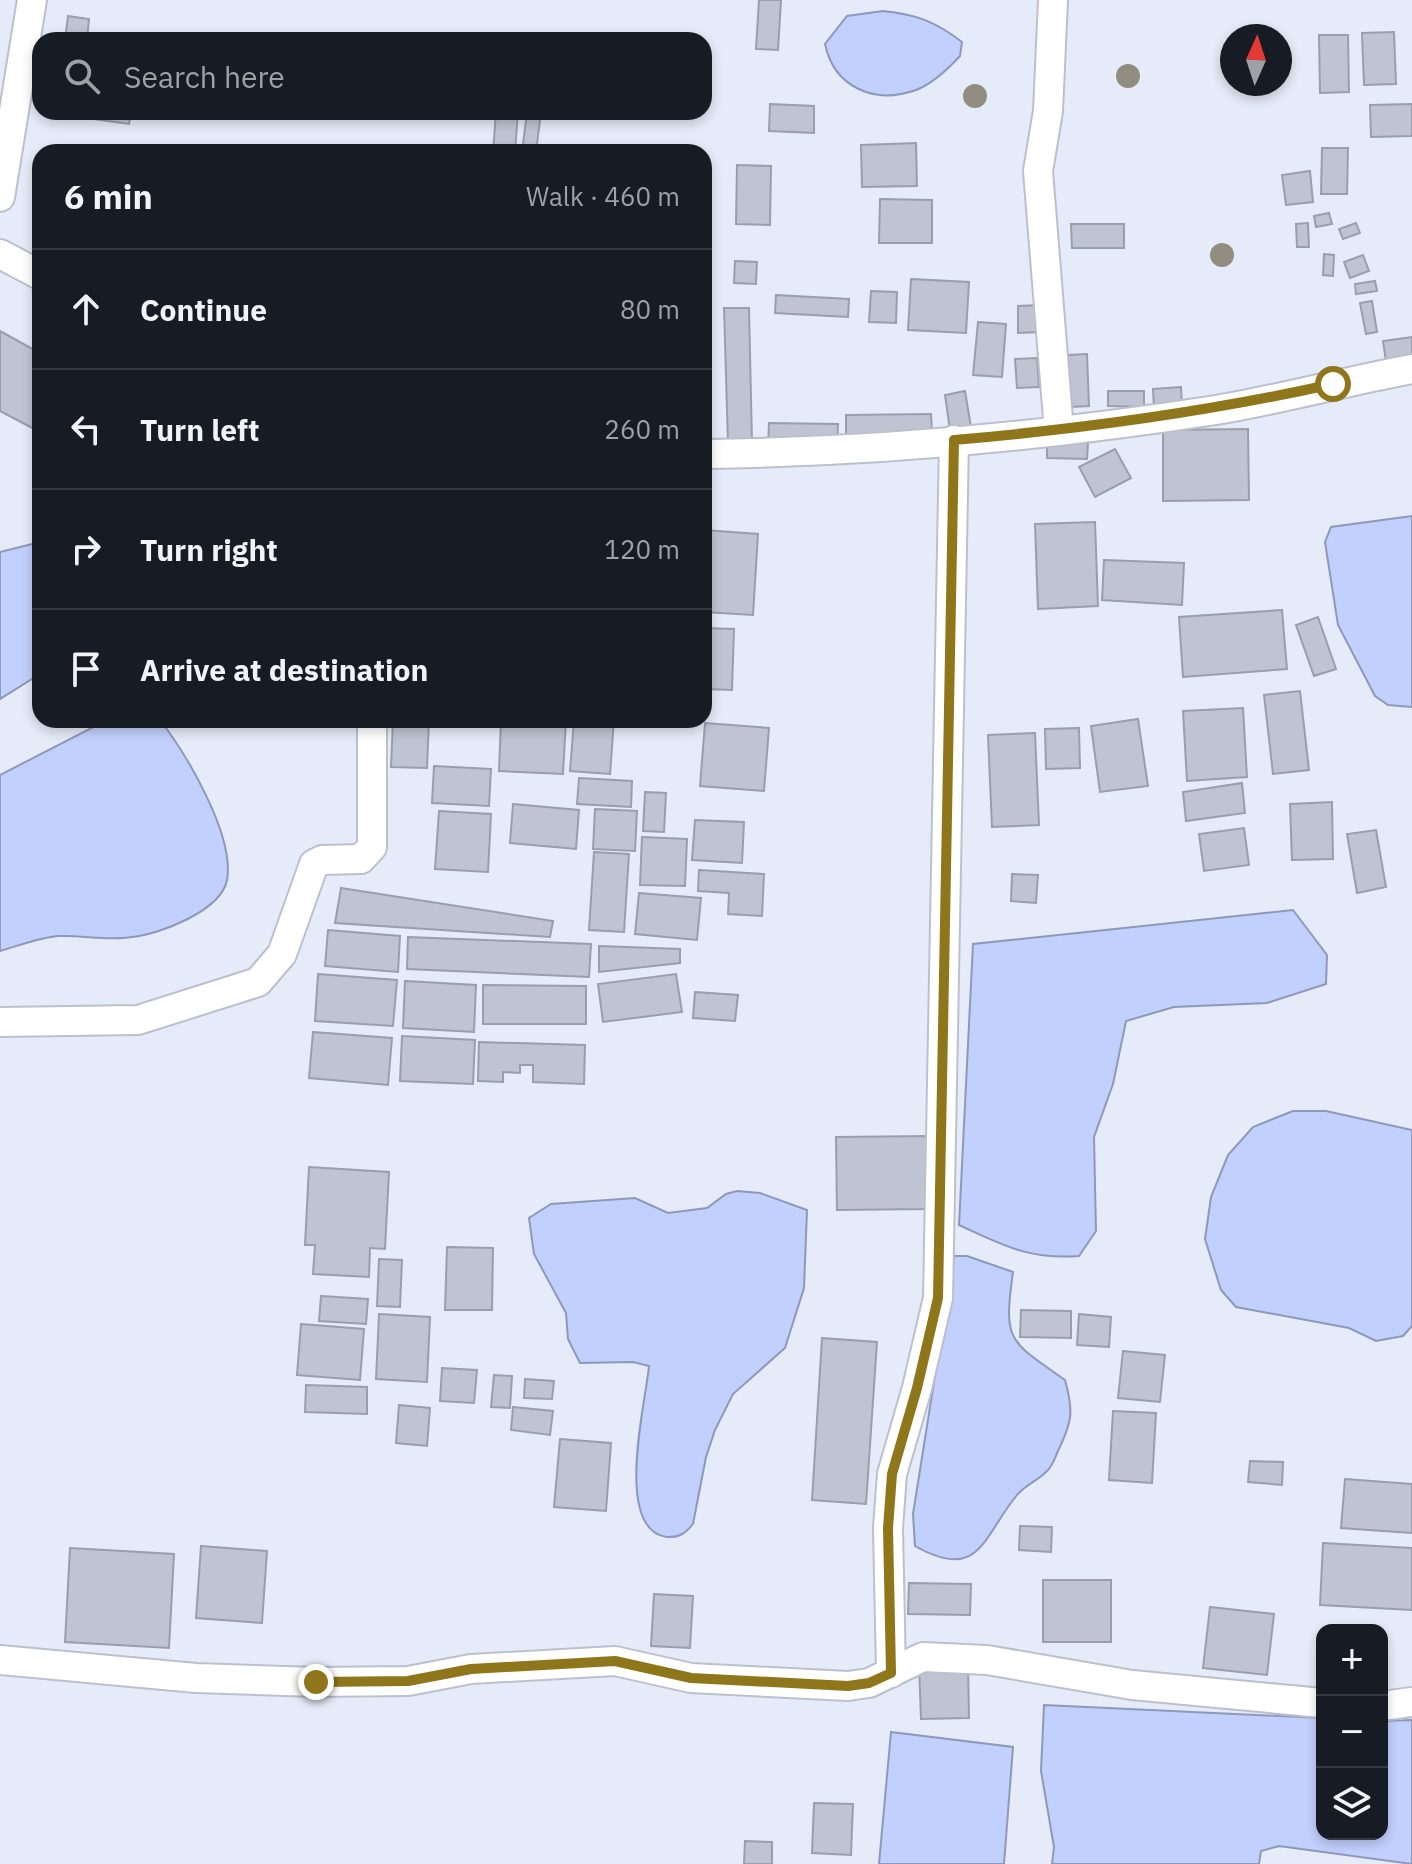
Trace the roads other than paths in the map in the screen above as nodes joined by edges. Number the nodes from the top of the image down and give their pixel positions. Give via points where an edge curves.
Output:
1 (32, 0) edge
2 (1053, 0) edge
3 (0, 197) edge
4 (0, 254) edge
5 (32, 271) edge
6 (1412, 369) edge
7 (1059, 431) junction
8 (954, 440) junction
9 (712, 454) edge
10 (372, 728) edge
11 (0, 1022) edge
12 (0, 1660) edge
13 (891, 1673) junction
14 (1316, 1702) edge
15 (1412, 1702) edge
16 (1388, 1705) edge

1 - 3 street
2 - 7 street via 1048,111 1038,171
4 - 5 street
6 - 7 street via 1220,409
7 - 8 street
8 - 9 street via 809,453
8 - 13 street via 938,1298 892,1474
10 - 11 street via 372,847 361,859 314,864 282,954 258,982 138,1020
12 - 13 street via 196,1678 316,1682 408,1681 471,1669 615,1661 691,1678 848,1686
13 - 14 street via 923,1657 987,1660 1132,1685
15 - 16 street

